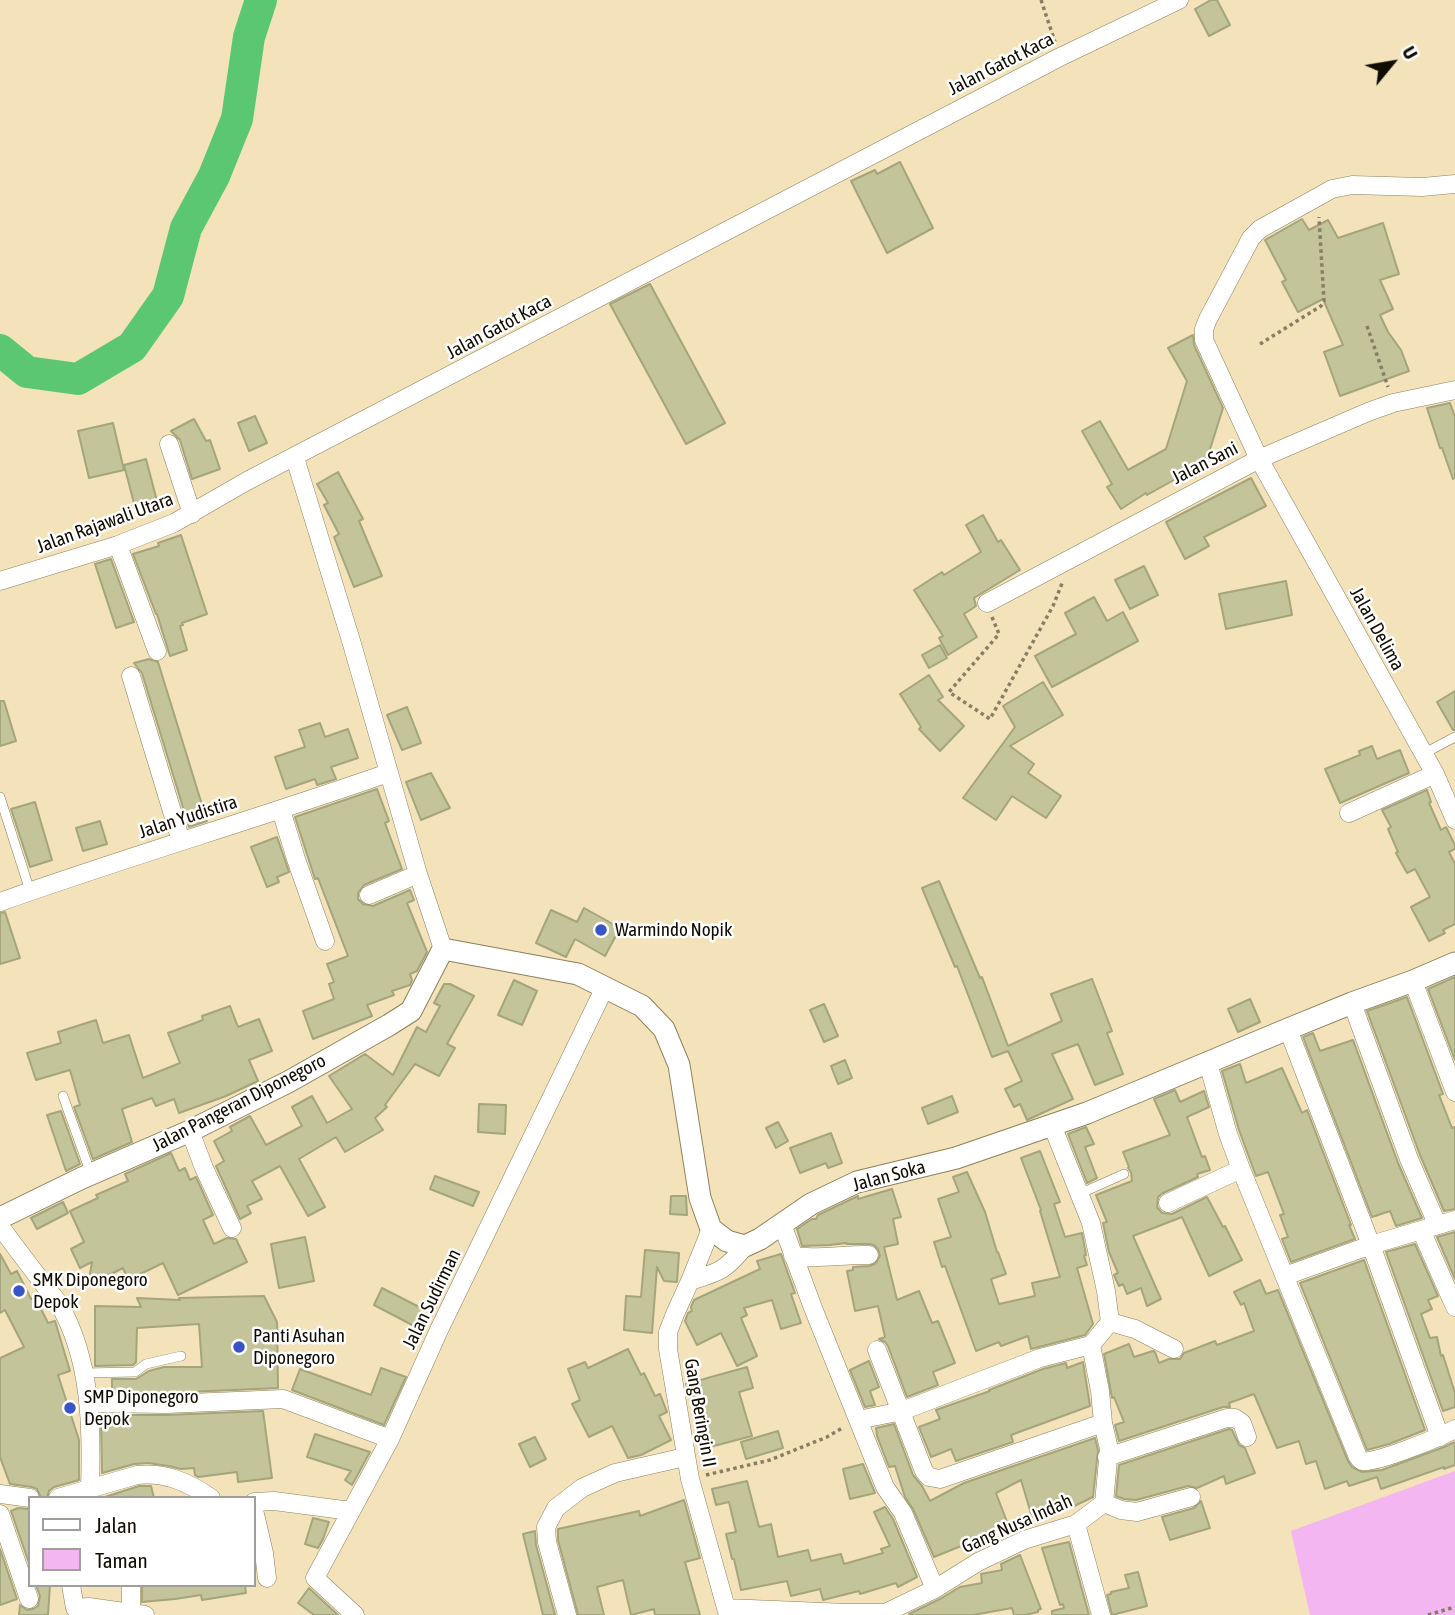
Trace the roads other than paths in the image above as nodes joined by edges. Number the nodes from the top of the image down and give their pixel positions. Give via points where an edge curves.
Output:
1 (1179, 0) edge
2 (1455, 184) edge
3 (1455, 390) edge
4 (169, 444) dead end
5 (295, 458) junction
6 (1259, 459) junction
7 (192, 514) junction
8 (118, 545) junction
9 (0, 581) edge
10 (986, 603) road end
11 (157, 651) dead end
12 (131, 676) dead end
13 (1455, 737) edge
14 (1423, 754) junction
15 (388, 773) junction
16 (1435, 774) junction
17 (0, 797) edge
18 (281, 810) junction
19 (1349, 813) dead end
20 (1455, 820) edge
21 (181, 841) junction
22 (418, 874) junction
23 (30, 891) junction
24 (369, 895) dead end
25 (0, 902) edge
26 (325, 941) dead end
27 (443, 949) junction
28 (1455, 963) edge
29 (1413, 981) junction
30 (605, 987) junction
31 (1352, 1003) junction
32 (1288, 1029) junction
33 (1208, 1063) junction
34 (1455, 1091) edge
35 (63, 1096) dead end
36 (1052, 1125) junction
37 (190, 1131) junction
38 (1241, 1170) junction
39 (91, 1174) junction
40 (1124, 1174) dead end
41 (1079, 1194) junction
42 (1168, 1203) dead end
43 (0, 1218) edge
44 (1455, 1220) edge
45 (782, 1224) junction
46 (0, 1226) edge
47 (1429, 1227) junction
48 (232, 1228) dead end
49 (712, 1229) junction
50 (745, 1245) junction
51 (1371, 1245) junction
52 (869, 1255) dead end
53 (793, 1256) junction
54 (1285, 1276) junction
55 (690, 1281) junction
56 (1455, 1307) edge
57 (1110, 1322) junction
58 (1091, 1345) junction
59 (1174, 1349) dead end
60 (877, 1350) dead end
61 (181, 1356) dead end
62 (84, 1374) junction
63 (88, 1403) junction
64 (902, 1411) junction
65 (858, 1420) junction
66 (1103, 1423) junction
67 (1447, 1433) edge
68 (1247, 1437) dead end
69 (390, 1439) junction
70 (685, 1457) junction
71 (1107, 1457) junction
72 (90, 1488) junction
73 (0, 1494) edge
74 (64, 1496) edge
75 (208, 1496) edge
76 (1191, 1497) dead end
77 (28, 1498) edge
78 (256, 1502) edge
79 (1104, 1503) junction
80 (351, 1510) junction
81 (0, 1514) edge
82 (256, 1519) edge
83 (1076, 1524) junction
84 (267, 1578) dead end
85 (71, 1587) edge
86 (131, 1587) edge
87 (935, 1590) junction
88 (29, 1600) dead end
89 (727, 1612) edge
90 (138, 1614) edge
91 (886, 1614) edge
92 (355, 1615) edge
93 (567, 1615) edge
94 (1101, 1615) edge

1 - 5 street, Jalan Gatot Kaca via 1060,57
2 - 6 street, Jalan Delima via 1332,189 1254,234 1204,329 1204,340
3 - 6 street, Jalan Sani via 1368,412
4 - 7 street
5 - 7 street, Jalan Rajawali Utara
5 - 15 street
6 - 10 street, Jalan Sani
6 - 14 street, Jalan Delima
7 - 8 street, Jalan Rajawali Utara
8 - 9 street, Jalan Rajawali Utara
8 - 11 street
12 - 21 street
13 - 14 lane
14 - 16 street, Jalan Delima
15 - 18 street, Jalan Yudistira
15 - 22 street
16 - 19 street
16 - 20 street, Jalan Delima
17 - 23 lane
18 - 21 street, Jalan Yudistira
18 - 26 street
21 - 23 street, Jalan Yudistira
22 - 24 street
22 - 27 street
23 - 25 street, Jalan Yudistira
27 - 30 street via 578,974
27 - 37 street, Jalan Pangeran Diponegoro via 411,1011 288,1082
28 - 29 street, Jalan Soka
29 - 31 street, Jalan Soka
29 - 34 street
30 - 49 street via 642,1006 664,1029 679,1065 700,1198
30 - 69 street, Jalan Sudirman
31 - 32 street, Jalan Soka
31 - 47 street via 1409,1158
32 - 33 street, Jalan Soka
32 - 51 street
33 - 36 street, Jalan Soka
33 - 38 street
35 - 39 lane
36 - 41 street
36 - 45 street, Jalan Soka via 956,1158 857,1181
37 - 39 street, Jalan Pangeran Diponegoro
37 - 48 street
38 - 42 street
38 - 54 street
39 - 43 street, Jalan Pangeran Diponegoro
40 - 41 lane
41 - 57 street via 1091,1223
44 - 47 street
45 - 50 street, Jalan Soka
45 - 53 street
46 - 62 street via 58,1304 78,1345
47 - 51 street
47 - 56 street
49 - 50 street via 727,1241
49 - 55 street, Gang Beringin II
50 - 55 street via 731,1263
51 - 54 street
51 - 67 street
52 - 53 street
53 - 65 street
54 - 67 street via 1360,1461
55 - 70 street, Gang Beringin II via 668,1332
57 - 58 street
57 - 59 street
58 - 64 street via 1040,1358
58 - 66 street, Gang Nusa Indah
60 - 64 street
61 - 62 lane via 146,1364 135,1372
62 - 63 street
63 - 69 street via 283,1399
63 - 72 street
64 - 65 street
64 - 66 street via 924,1471 940,1479
65 - 87 street
66 - 71 street, Gang Nusa Indah
68 - 71 street via 1242,1423 1227,1418
69 - 80 street, Jalan Sudirman
70 - 89 street, Gang Beringin II
70 - 93 street via 615,1473 582,1488 556,1508 546,1527 547,1542
71 - 79 street, Gang Nusa Indah
72 - 74 street
72 - 75 street via 149,1474 170,1476
73 - 77 street
76 - 79 street via 1138,1512
78 - 80 street
79 - 83 street, Gang Nusa Indah
80 - 92 street, Jalan Sudirman via 315,1578
81 - 88 street
82 - 84 street
83 - 87 street, Gang Nusa Indah via 1024,1540
83 - 94 street
85 - 90 street via 75,1608
86 - 90 street
87 - 91 street, Gang Nusa Indah
89 - 91 street, Gang Nusa Indah

